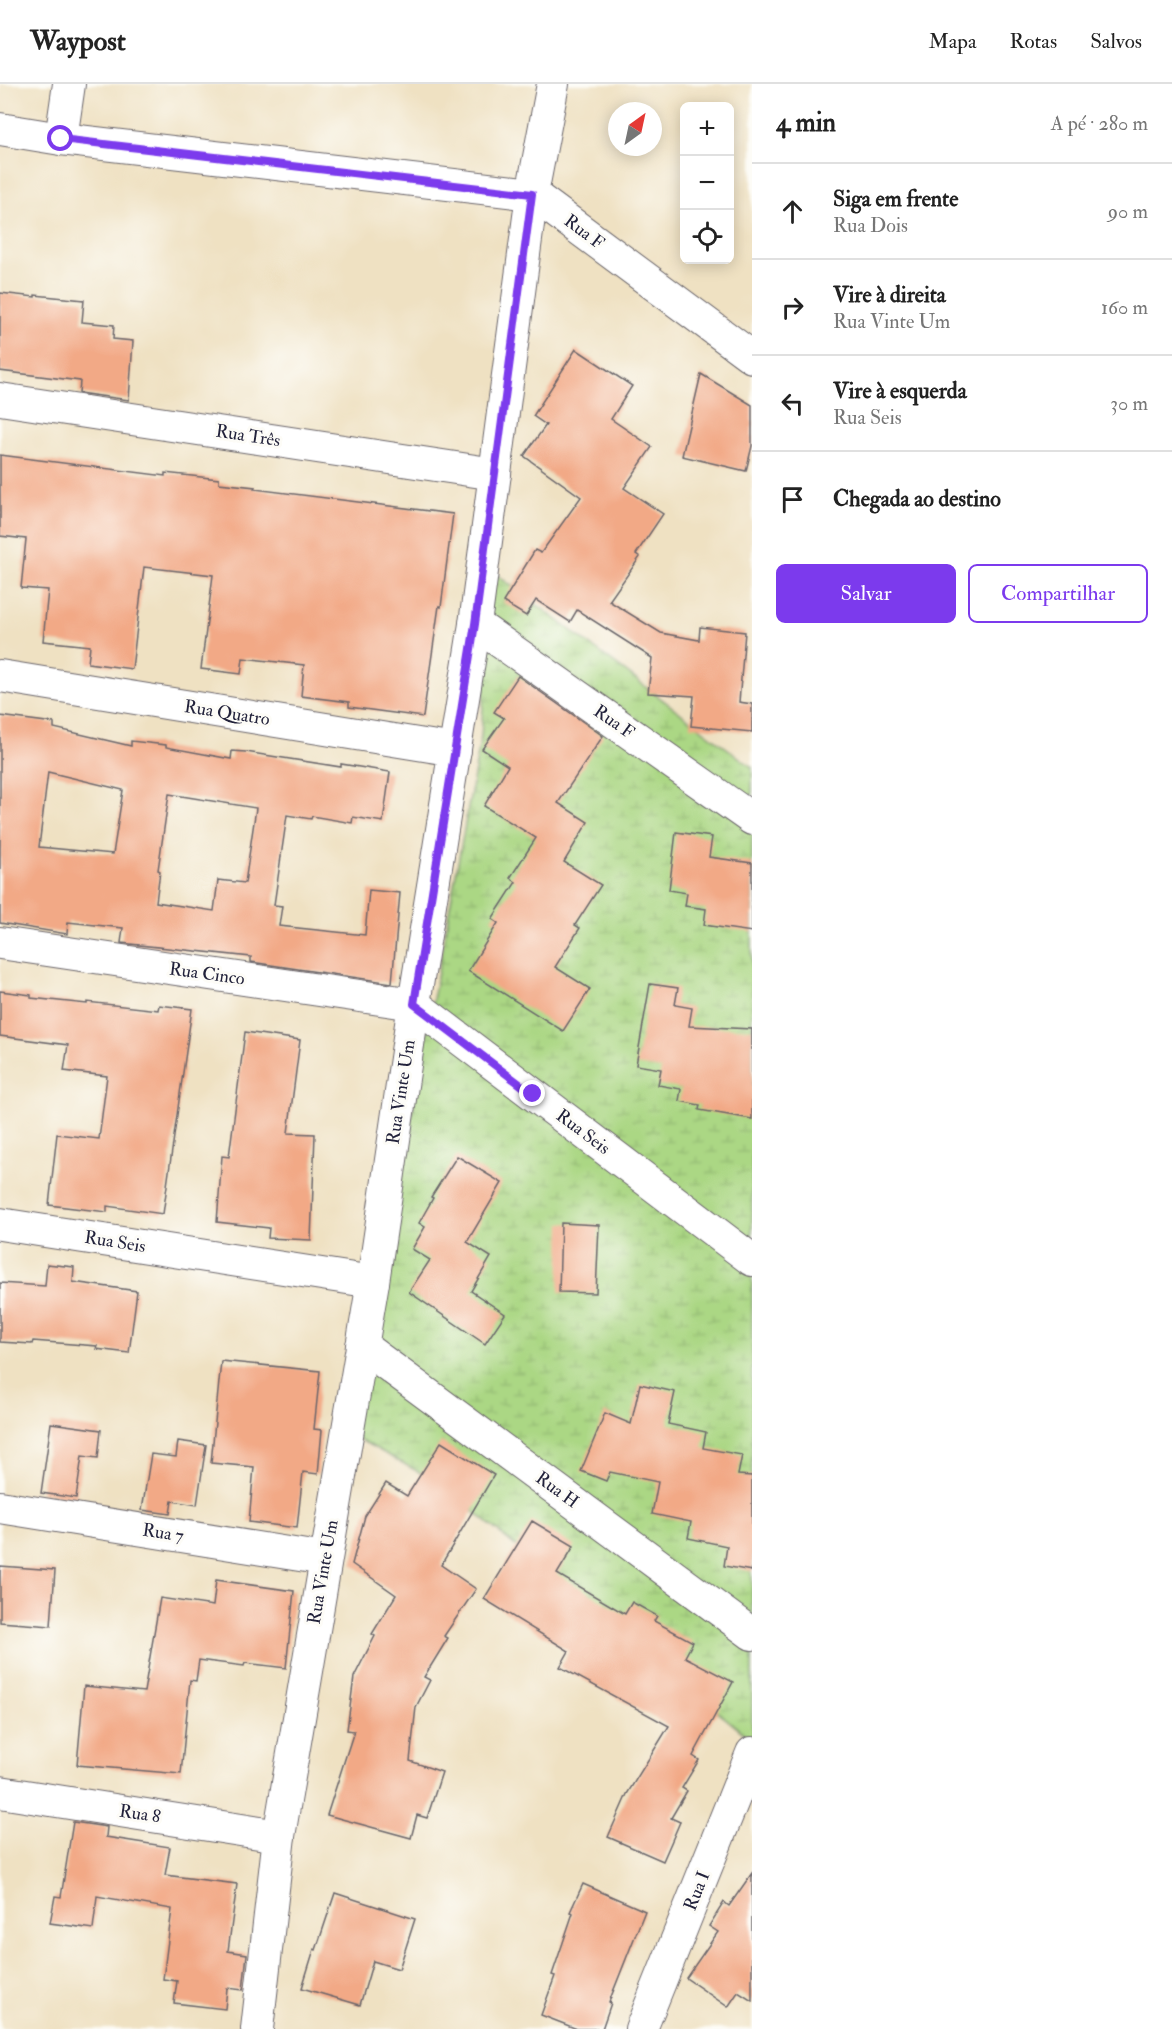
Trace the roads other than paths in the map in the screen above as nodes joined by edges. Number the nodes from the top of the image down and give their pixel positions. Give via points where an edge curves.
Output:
1 (69, 84) edge
2 (553, 84) edge
3 (0, 129) edge
4 (61, 139) junction
5 (532, 194) junction
6 (752, 357) edge
7 (0, 399) edge
8 (495, 474) junction
9 (475, 624) junction
10 (0, 676) edge
11 (455, 750) junction
12 (752, 819) edge
13 (0, 943) edge
14 (414, 1004) junction
15 (0, 1224) edge
16 (752, 1260) edge
17 (373, 1282) junction
18 (362, 1346) junction
19 (0, 1507) edge
20 (326, 1559) junction
21 (752, 1634) edge
22 (752, 1753) edge
23 (0, 1792) edge
24 (279, 1836) junction
25 (257, 2029) edge
26 (641, 2029) edge

1 - 4 street
2 - 5 street, Rua Vinte Um
3 - 4 street
4 - 5 street
5 - 6 street, Rua F
5 - 8 street, Rua Vinte Um
7 - 8 street, Rua Três
8 - 9 street, Rua Vinte Um
9 - 11 street, Rua Vinte Um
9 - 12 street, Rua F
10 - 11 street, Rua Quatro
11 - 14 street, Rua Vinte Um
13 - 14 street, Rua Cinco
14 - 16 street, Rua Seis
14 - 17 street, Rua Vinte Um
15 - 17 street, Rua Seis
17 - 18 street, Rua Vinte Um
18 - 20 street, Rua Vinte Um
18 - 21 street, Rua H
19 - 20 street, Rua 7
20 - 24 street, Rua Vinte Um
22 - 26 street, Rua I
23 - 24 street, Rua 8
24 - 25 street, Rua Vinte Um

